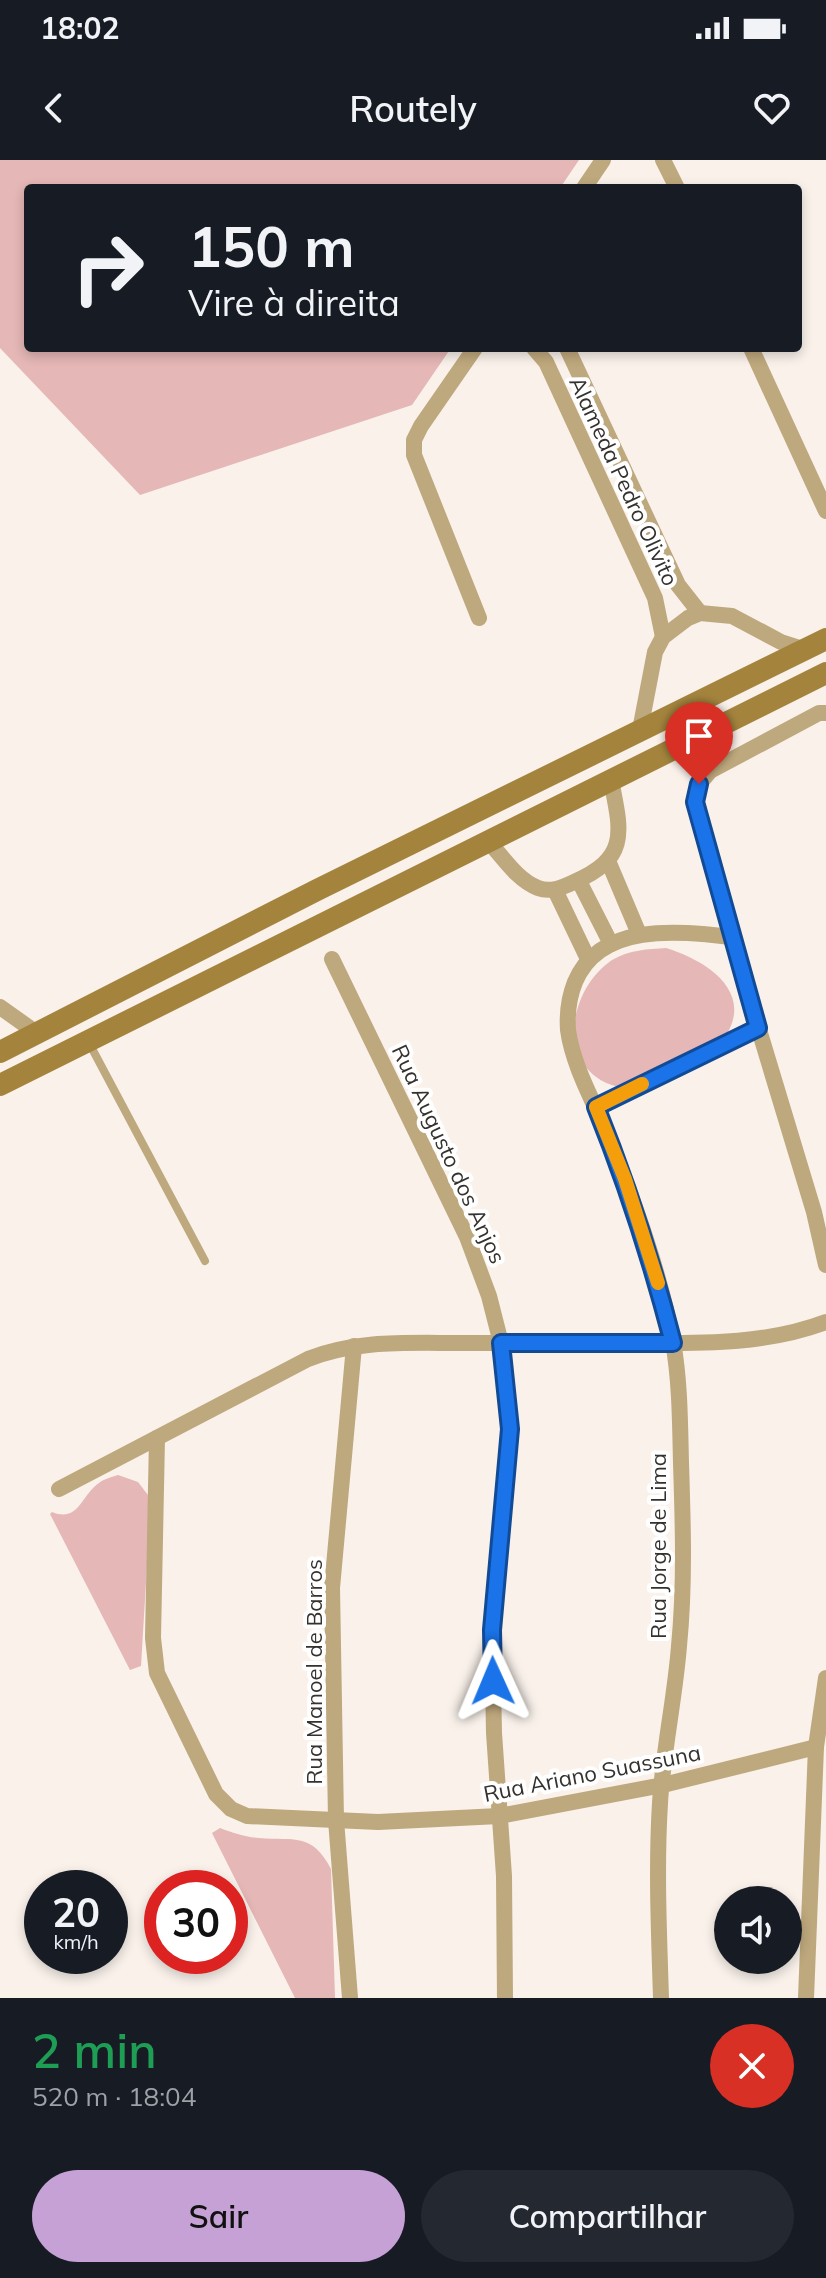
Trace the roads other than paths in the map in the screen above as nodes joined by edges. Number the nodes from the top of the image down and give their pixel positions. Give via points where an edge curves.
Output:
1 (603, 160) edge
2 (663, 160) edge
3 (587, 184) edge
4 (675, 184) edge
5 (474, 352) edge
6 (537, 352) edge
7 (569, 352) edge
8 (753, 352) edge
9 (826, 511) edge
10 (700, 613) junction
11 (479, 618) dead end
12 (663, 637) junction
13 (826, 639) edge
14 (806, 650) junction
15 (826, 673) edge
16 (826, 713) edge
17 (640, 730) junction
18 (611, 780) junction
19 (488, 841) junction
20 (609, 863) junction
21 (579, 881) junction
22 (317, 890) junction
23 (555, 890) junction
24 (332, 919) junction
25 (639, 934) junction
26 (731, 937) junction
27 (611, 944) junction
28 (332, 959) dead end
29 (588, 959) junction
30 (0, 1007) edge
31 (758, 1028) junction
32 (38, 1034) junction
33 (87, 1041) junction
34 (0, 1052) edge
35 (0, 1085) edge
36 (596, 1107) junction
37 (205, 1261) dead end
38 (826, 1265) edge
39 (826, 1322) edge
40 (501, 1343) junction
41 (673, 1343) junction
42 (354, 1346) junction
43 (157, 1438) junction
44 (59, 1489) dead end
45 (826, 1678) edge
46 (816, 1747) junction
47 (663, 1785) junction
48 (499, 1816) junction
49 (336, 1820) junction
50 (350, 1998) edge
51 (505, 1998) edge
52 (661, 1998) edge
53 (806, 1998) edge

1 - 3 street
2 - 4 street
5 - 11 street via 421,426 414,455
6 - 12 street, Alameda Pedro Olivito via 655,598
7 - 10 street, Alameda Pedro Olivito via 678,585
8 - 9 street
10 - 12 street
10 - 14 street via 732,616
12 - 17 street via 650,668
13 - 14 street
14 - 17 street
15 - 18 street
16 - 26 street via 710,771 699,784 695,802
17 - 22 street
18 - 19 street
18 - 20 street via 621,838
19 - 23 street via 520,877 539,889
19 - 24 street
20 - 21 street
20 - 25 street
21 - 23 street
21 - 27 street
22 - 24 street
22 - 32 street
23 - 29 street
24 - 33 street
25 - 26 street
25 - 27 street
26 - 31 street
27 - 29 street
28 - 40 street, Rua Augusto dos Anjos via 467,1237
29 - 36 street, Rua Jorge de Lima via 574,983 568,1032
30 - 32 street
31 - 36 street
31 - 38 street
32 - 34 street
33 - 35 street
33 - 37 lane
36 - 41 street, Rua Jorge de Lima via 653,1264
39 - 41 street via 767,1339
40 - 41 street
40 - 42 street
40 - 48 street, Rua Augusto dos Anjos via 510,1429 492,1630
41 - 47 street, Rua Jorge de Lima via 684,1567
42 - 43 street via 308,1359
42 - 49 street, Rua Manoel de Barros via 332,1588
43 - 44 street
43 - 49 street, Rua Ariano Suassuna via 157,1673 216,1794 231,1809 247,1816
45 - 46 street
46 - 47 street, Rua Ariano Suassuna
46 - 53 street
47 - 48 street, Rua Ariano Suassuna
47 - 52 street, Rua Jorge de Lima via 658,1884
48 - 49 street, Rua Ariano Suassuna
48 - 51 street, Rua Augusto dos Anjos
49 - 50 street, Rua Manoel de Barros

